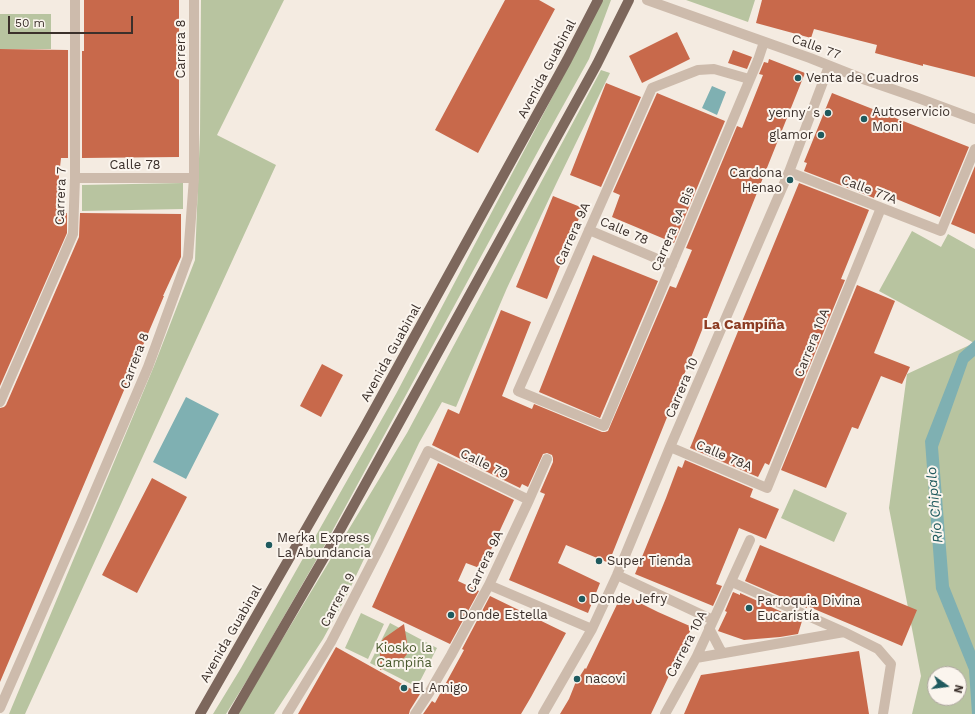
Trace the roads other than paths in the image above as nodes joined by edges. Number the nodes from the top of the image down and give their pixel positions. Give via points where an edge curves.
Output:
1 (76, 0) edge
2 (194, 0) edge
3 (598, 0) edge
4 (629, 0) edge
5 (647, 0) edge
6 (764, 42) junction
7 (829, 66) junction
8 (749, 79) junction
9 (975, 119) edge
10 (974, 149) edge
11 (789, 172) junction
12 (75, 178) junction
13 (194, 178) junction
14 (881, 208) junction
15 (589, 230) junction
16 (672, 265) junction
17 (0, 402) edge
18 (604, 426) joint
19 (670, 447) junction
20 (428, 451) joint
21 (548, 459) dead end
22 (767, 488) joint
23 (529, 500) junction
24 (750, 540) dead end
25 (617, 575) junction
26 (732, 582) junction
27 (489, 585) junction
28 (711, 624) junction
29 (592, 629) junction
30 (844, 632) junction
31 (722, 653) junction
32 (696, 658) junction
33 (0, 708) edge
34 (200, 714) edge
35 (233, 714) edge
36 (287, 714) edge
37 (415, 714) edge
38 (543, 714) edge
39 (665, 714) edge
40 (883, 714) edge

1 - 12 street, Carrera 7
2 - 13 street, Carrera 8
3 - 34 main road, Avenida Guabinal via 364,428
4 - 35 main road via 340,530
5 - 6 street, Calle 77
6 - 7 street, Calle 77
6 - 8 street, Carrera 9A Bis
7 - 9 street, Calle 77
7 - 11 street, Carrera 10
8 - 15 street, Carrera 9A via 714,69 698,70 652,88
8 - 16 street, Carrera 9A Bis
10 - 14 street, Calle 77A via 941,231
11 - 14 street, Calle 77A
11 - 19 street, Carrera 10
12 - 13 street, Calle 78
12 - 17 street, Carrera 7 via 73,234
13 - 33 street, Carrera 8 via 188,257 148,367
14 - 22 street, Carrera 10A
15 - 16 street, Calle 78
15 - 18 street, Carrera 9A via 518,391
16 - 18 street, Carrera 9A Bis
19 - 22 street, Calle 78A
19 - 25 street, Carrera 10
20 - 23 street, Calle 79
20 - 36 street, Carrera 9 via 331,642
21 - 23 street, Carrera 9A
23 - 27 street, Carrera 9A
24 - 26 street, Carrera 10A
25 - 28 street
25 - 29 street, Carrera 10
26 - 28 street, Carrera 10A
26 - 30 street
27 - 29 street
27 - 37 street, Carrera 9A
28 - 31 street
28 - 32 street, Carrera 10A
29 - 38 street, Carrera 10
30 - 31 street
30 - 40 street via 878,648 891,664
31 - 32 street
32 - 39 street, Carrera 10A

